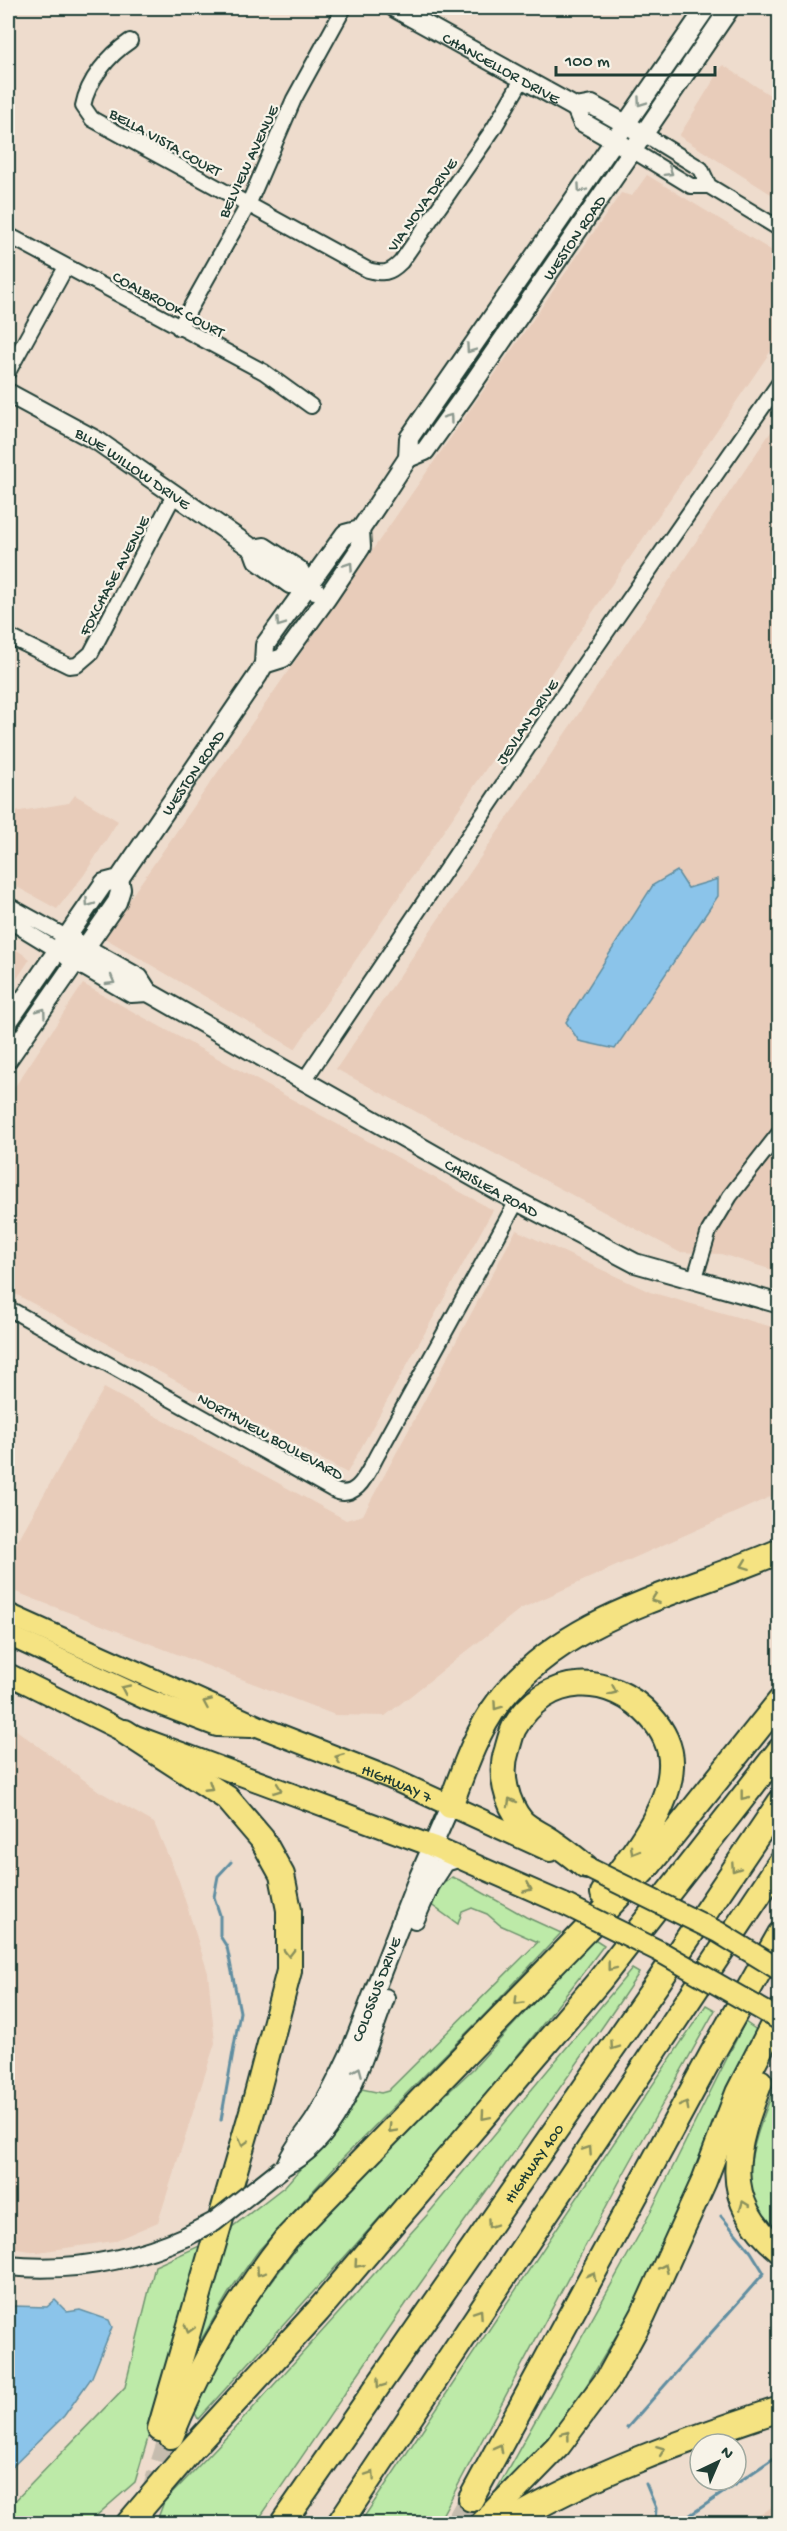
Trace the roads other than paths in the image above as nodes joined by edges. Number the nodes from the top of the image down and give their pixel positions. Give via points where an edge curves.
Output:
1 (344, 8) edge
2 (395, 8) edge
3 (706, 8) edge
4 (730, 8) edge
5 (130, 41) dead end
6 (523, 78) junction
7 (576, 108) junction
8 (626, 125) junction
9 (644, 134) junction
10 (614, 141) junction
11 (632, 150) junction
12 (709, 186) junction
13 (248, 205) junction
14 (780, 229) edge
15 (8, 235) edge
16 (66, 267) junction
17 (179, 328) junction
18 (8, 372) edge
19 (780, 382) edge
20 (8, 393) edge
21 (311, 406) dead end
22 (408, 458) junction
23 (175, 494) junction
24 (360, 530) junction
25 (307, 585) junction
26 (326, 599) junction
27 (8, 636) edge
28 (264, 664) junction
29 (119, 879) junction
30 (8, 905) edge
31 (8, 920) edge
32 (61, 943) junction
33 (81, 955) junction
34 (8, 1022) edge
35 (8, 1059) edge
36 (303, 1082) junction
37 (780, 1132) edge
38 (517, 1201) junction
39 (694, 1281) junction
40 (780, 1304) edge
41 (8, 1308) edge
42 (780, 1551) edge
43 (8, 1614) edge
44 (8, 1635) edge
45 (8, 1674) edge
46 (780, 1701) edge
47 (260, 1727) junction
48 (125, 1732) junction
49 (780, 1750) edge
50 (780, 1802) edge
51 (450, 1806) junction
52 (432, 1846) junction
53 (458, 1858) junction
54 (780, 1863) edge
55 (586, 1867) junction
56 (424, 1883) junction
57 (780, 1934) edge
58 (558, 1959) junction
59 (780, 1970) edge
60 (780, 2011) edge
61 (780, 2020) edge
62 (780, 2033) edge
63 (780, 2250) edge
64 (8, 2266) edge
65 (780, 2409) edge
66 (173, 2442) junction
67 (471, 2499) tunnel mouth
68 (110, 2523) edge
69 (128, 2523) edge
70 (282, 2523) edge
71 (339, 2523) edge
72 (482, 2523) tunnel mouth
73 (506, 2523) edge

1 - 13 street, BELVIEW AVENUE via 294,99
2 - 6 street, CHANCELLOR DRIVE
3 -> 8 street, WESTON ROAD
4 - 9 street, WESTON ROAD
5 - 13 street, BELLA VISTA COURT via 115,51 99,71 84,100 85,110 92,119
6 - 7 street, CHANCELLOR DRIVE
6 - 13 street, VIA NOVA DRIVE via 494,128 401,262 387,273 368,270
7 - 8 street, CHANCELLOR DRIVE via 592,105
7 - 10 street, CHANCELLOR DRIVE via 582,122
8 - 9 street, CHANCELLOR DRIVE
8 - 10 street, WESTON ROAD
9 - 11 street, WESTON ROAD
9 - 12 street via 701,169
10 - 11 street, CHANCELLOR DRIVE
10 -> 22 street, WESTON ROAD via 409,438
11 -> 12 street via 691,186
22 -> 11 street, WESTON ROAD via 425,451
12 - 14 street
13 - 17 street, BELVIEW AVENUE
15 - 16 street, COALBROOK COURT
16 - 17 street, COALBROOK COURT
16 - 18 street
17 - 21 street, COALBROOK COURT via 264,372
19 - 36 street, JEVLAN DRIVE via 576,676
20 - 23 street, BLUE WILLOW DRIVE via 99,442
22 - 24 street, WESTON ROAD
23 - 25 street, BLUE WILLOW DRIVE via 253,549 264,547 299,570
23 - 27 street, FOXCHASE AVENUE via 84,660 69,666
24 - 25 street, WESTON ROAD via 345,534
26 -> 24 street, WESTON ROAD via 361,547
25 - 26 street, BLUE WILLOW DRIVE
25 -> 28 street, WESTON ROAD via 265,645
26 - 28 street, WESTON ROAD via 283,658
28 - 29 street, WESTON ROAD
29 -> 32 street, WESTON ROAD via 104,883
29 - 33 street, WESTON ROAD via 117,902
30 - 32 street
31 - 32 street
32 - 33 street, CHRISLEA ROAD
32 - 34 street, WESTON ROAD
35 -> 33 street, WESTON ROAD
33 - 36 street, CHRISLEA ROAD via 131,993 148,992
36 - 38 street, CHRISLEA ROAD
37 - 39 street via 730,1196 710,1231
38 - 39 street, CHRISLEA ROAD via 635,1263
38 - 41 street, NORTHVIEW BOULEVARD via 380,1450 350,1493 333,1490
39 - 40 street, CHRISLEA ROAD
42 -> 51 highway via 619,1612 567,1639 530,1668 498,1703 482,1730
47 -> 43 main road, HIGHWAY 7
47 -> 44 main road via 217,1726 146,1699
45 - 48 main road
46 - 58 highway via 648,1866
51 -> 47 main road, HIGHWAY 7
48 -> 52 main road
48 -> 66 highway via 227,1798 262,1839 282,1875 289,1910 289,1971
49 -> 66 highway via 599,1981 318,2311
50 -> 70 highway, HIGHWAY 400
51 - 52 street, COLOSSUS DRIVE
51 - 55 main road, HIGHWAY 7
52 - 53 main road
52 - 56 street, COLOSSUS DRIVE
53 - 56 street, COLOSSUS DRIVE via 446,1862
53 -> 61 main road, bridge via 659,1951
71 -> 54 highway
55 -> 58 highway via 523,1823 505,1791 503,1760 514,1728 538,1700 568,1684 587,1683 609,1688 638,1703 660,1727 671,1766 663,1802 629,1861 567,1938
55 - 59 main road, HIGHWAY 7, bridge via 718,1932
56 - 64 street, COLOSSUS DRIVE, bridge via 338,2080 283,2167 214,2222 126,2259 86,2266
67 -> 57 highway
58 -> 66 highway via 286,2239 216,2340 183,2406
72 -> 60 highway via 558,2446 608,2379 643,2315 704,2181 738,2093
63 -> 62 highway via 748,2217 738,2190 738,2156 748,2112
73 -> 65 highway via 606,2471
66 - 68 highway
66 - 69 highway

